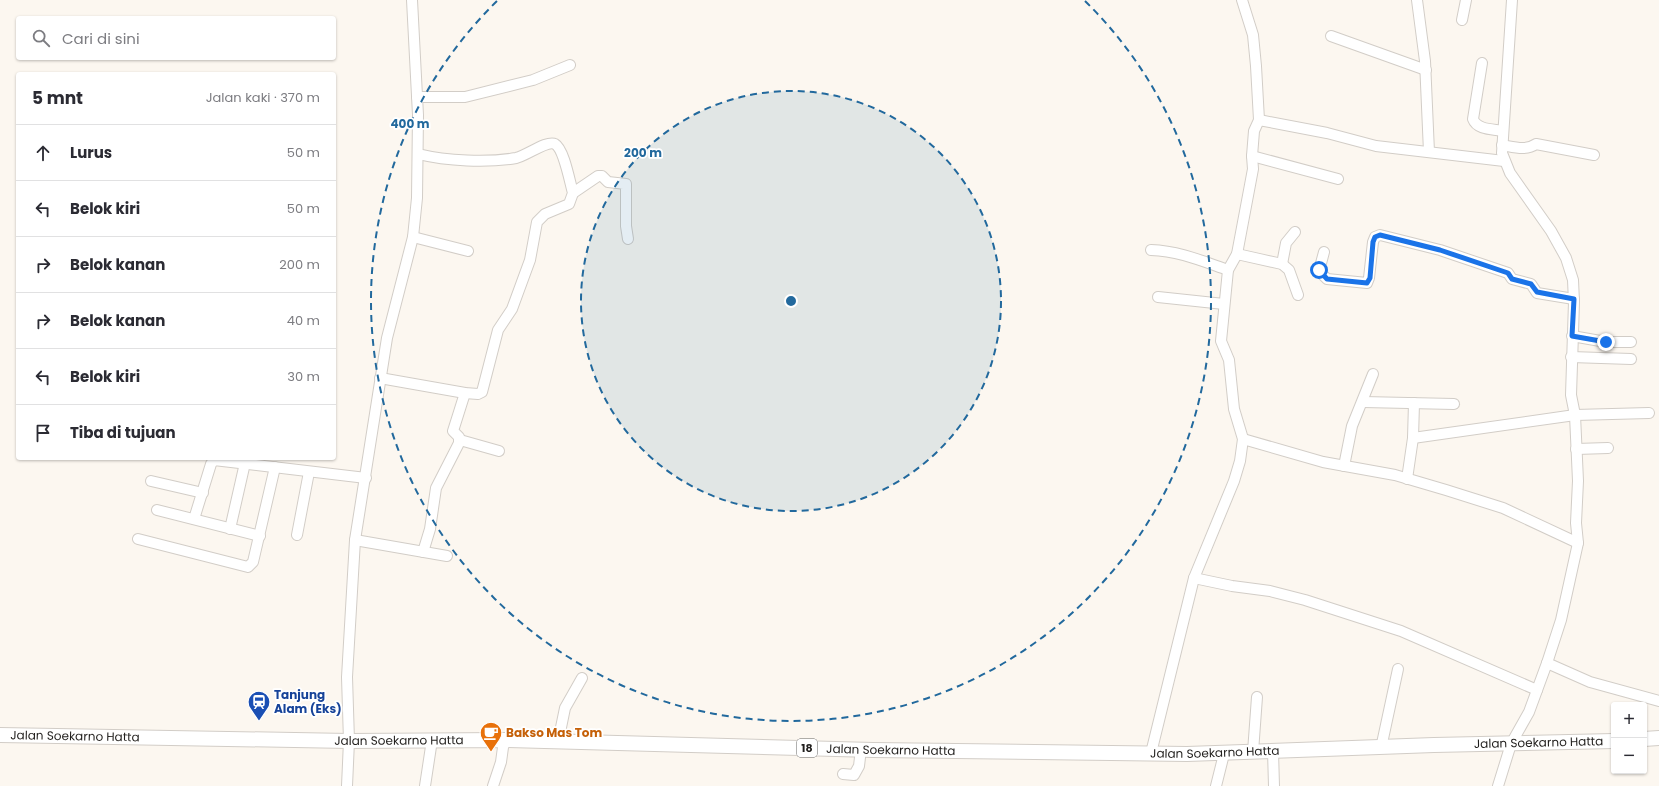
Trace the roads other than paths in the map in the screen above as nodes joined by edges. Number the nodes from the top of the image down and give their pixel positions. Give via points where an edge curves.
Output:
1 (412, 0) edge
2 (1242, 0) edge
3 (1417, 0) edge
4 (1466, 0) edge
5 (1512, 0) edge
6 (1462, 20) dead end
7 (1331, 36) dead end
8 (1482, 63) dead end
9 (570, 65) dead end
10 (1426, 70) junction
11 (417, 97) junction
12 (1259, 120) junction
13 (1503, 131) junction
14 (1502, 145) junction
15 (1429, 152) junction
16 (418, 154) junction
17 (1594, 155) dead end
18 (1252, 156) junction
19 (1504, 161) junction
20 (1338, 179) dead end
21 (573, 193) junction
22 (1295, 232) dead end
23 (413, 237) junction
24 (628, 239) dead end
25 (1151, 250) dead end
26 (468, 251) dead end
27 (1324, 252) dead end
28 (1237, 254) junction
29 (1282, 264) junction
30 (1228, 270) junction
31 (1298, 295) dead end
32 (1158, 297) dead end
33 (1574, 299) junction
34 (1224, 304) junction
35 (1572, 336) junction
36 (1631, 342) dead end
37 (1571, 357) junction
38 (1631, 359) dead end
39 (1374, 374) dead end
40 (380, 378) junction
41 (465, 393) junction
42 (1363, 402) junction
43 (1414, 403) junction
44 (1454, 404) dead end
45 (1649, 413) dead end
46 (1575, 415) junction
47 (1413, 438) junction
48 (1243, 439) junction
49 (460, 440) junction
50 (1608, 448) dead end
51 (1576, 449) junction
52 (499, 451) dead end
53 (245, 462) junction
54 (1344, 466) junction
55 (275, 467) junction
56 (309, 472) junction
57 (366, 478) junction
58 (1407, 479) junction
59 (151, 481) dead end
60 (203, 493) junction
61 (157, 510) dead end
62 (194, 519) junction
63 (230, 529) junction
64 (260, 536) junction
65 (297, 536) dead end
66 (138, 539) dead end
67 (355, 540) junction
68 (1578, 543) junction
69 (423, 552) junction
70 (447, 556) dead end
71 (1194, 578) junction
72 (1547, 663) junction
73 (1398, 669) dead end
74 (582, 678) dead end
75 (1537, 690) junction
76 (1257, 697) dead end
77 (1659, 701) edge
78 (0, 735) edge
79 (1659, 738) edge
80 (1647, 739) edge
81 (432, 740) junction
82 (504, 740) junction
83 (348, 741) junction
84 (1611, 741) edge
85 (558, 742) junction
86 (1510, 744) junction
87 (1381, 748) junction
88 (861, 750) junction
89 (1273, 751) junction
90 (1253, 752) junction
91 (1151, 754) junction
92 (1224, 754) junction
93 (843, 774) dead end
94 (346, 786) edge
95 (425, 786) edge
96 (493, 786) edge
97 (1216, 786) edge
98 (1274, 786) edge
99 (1498, 786) edge

1 - 11 street
2 - 12 street via 1253,35
3 - 10 street
4 - 6 street
5 - 13 street
7 - 10 street
8 - 13 street via 1474,122 1479,126
9 - 11 street via 533,80 465,97
10 - 15 street
11 - 16 street
12 - 15 street via 1327,133 1376,146
12 - 18 street via 1254,131
13 - 14 street
14 - 17 street via 1530,148 1536,144
14 - 19 street
15 - 19 street
16 - 21 street via 452,160 517,158 549,143 555,144 561,151
16 - 23 street
18 - 20 street
18 - 28 street via 1253,169
19 - 33 street via 1566,258 1573,280
21 - 24 street via 598,176 602,176 608,182 626,184
21 - 41 street via 569,204 545,214 537,222 530,260 512,309 498,330 485,386 478,394
22 - 29 street via 1286,243
23 - 26 street
23 - 40 street via 387,338
25 - 30 street via 1176,252
27 - 33 street via 1319,270 1327,279 1367,283 1370,278 1373,242 1375,237 1380,235 1440,250 1508,273 1512,279 1531,284 1537,292
28 - 29 street
28 - 30 street
29 - 31 street via 1289,270
30 - 34 street
32 - 34 street
33 - 35 street
34 - 48 street via 1221,341 1229,360 1234,409
35 - 36 street via 1606,342
35 - 37 street
37 - 38 street
37 - 46 street via 1571,395
39 - 42 street
40 - 41 street
40 - 57 street
41 - 49 street via 453,431
42 - 43 street
42 - 54 street via 1352,426
43 - 44 street
43 - 47 street
45 - 46 street
46 - 47 street
46 - 51 street
47 - 58 street
48 - 54 street
48 - 71 street via 1234,481
49 - 52 street
49 - 69 street via 436,488 430,529
50 - 51 street
51 - 68 street
53 - 55 street
53 - 60 street via 214,460
53 - 63 street
54 - 58 street
55 - 56 street
55 - 64 street
56 - 57 street
56 - 65 street
57 - 67 street
58 - 68 street via 1503,508
59 - 60 street
60 - 62 street
61 - 62 street
62 - 63 street
63 - 64 street
64 - 66 street via 252,565 244,567
67 - 69 street
67 - 83 street via 347,677
68 - 72 street via 1561,620
69 - 70 street
71 - 75 street via 1270,590 1401,631
71 - 91 street
72 - 75 street
72 - 77 street via 1590,682
73 - 87 street
74 - 85 street via 565,708
75 - 86 street via 1529,712
76 - 90 street
78 - 83 highway, Jalan Soekarno Hatta / 18
79 - 80 highway
81 - 82 highway, Jalan Soekarno Hatta / 18
81 - 83 highway, Jalan Soekarno Hatta / 18
81 - 95 street
82 - 85 highway, Jalan Soekarno Hatta / 18
82 - 96 street via 501,762
83 - 94 street
84 - 86 highway, Jalan Soekarno Hatta / 18
85 - 88 highway, Jalan Soekarno Hatta / 18
86 - 87 highway, Jalan Soekarno Hatta / 18
86 - 99 street
87 - 89 highway, Jalan Soekarno Hatta / 18
88 - 91 highway, Jalan Soekarno Hatta / 18
88 - 93 street via 857,772 854,775
89 - 90 highway, Jalan Soekarno Hatta / 18
89 - 98 street
90 - 92 highway, Jalan Soekarno Hatta / 18
91 - 92 highway, Jalan Soekarno Hatta / 18
92 - 97 street

